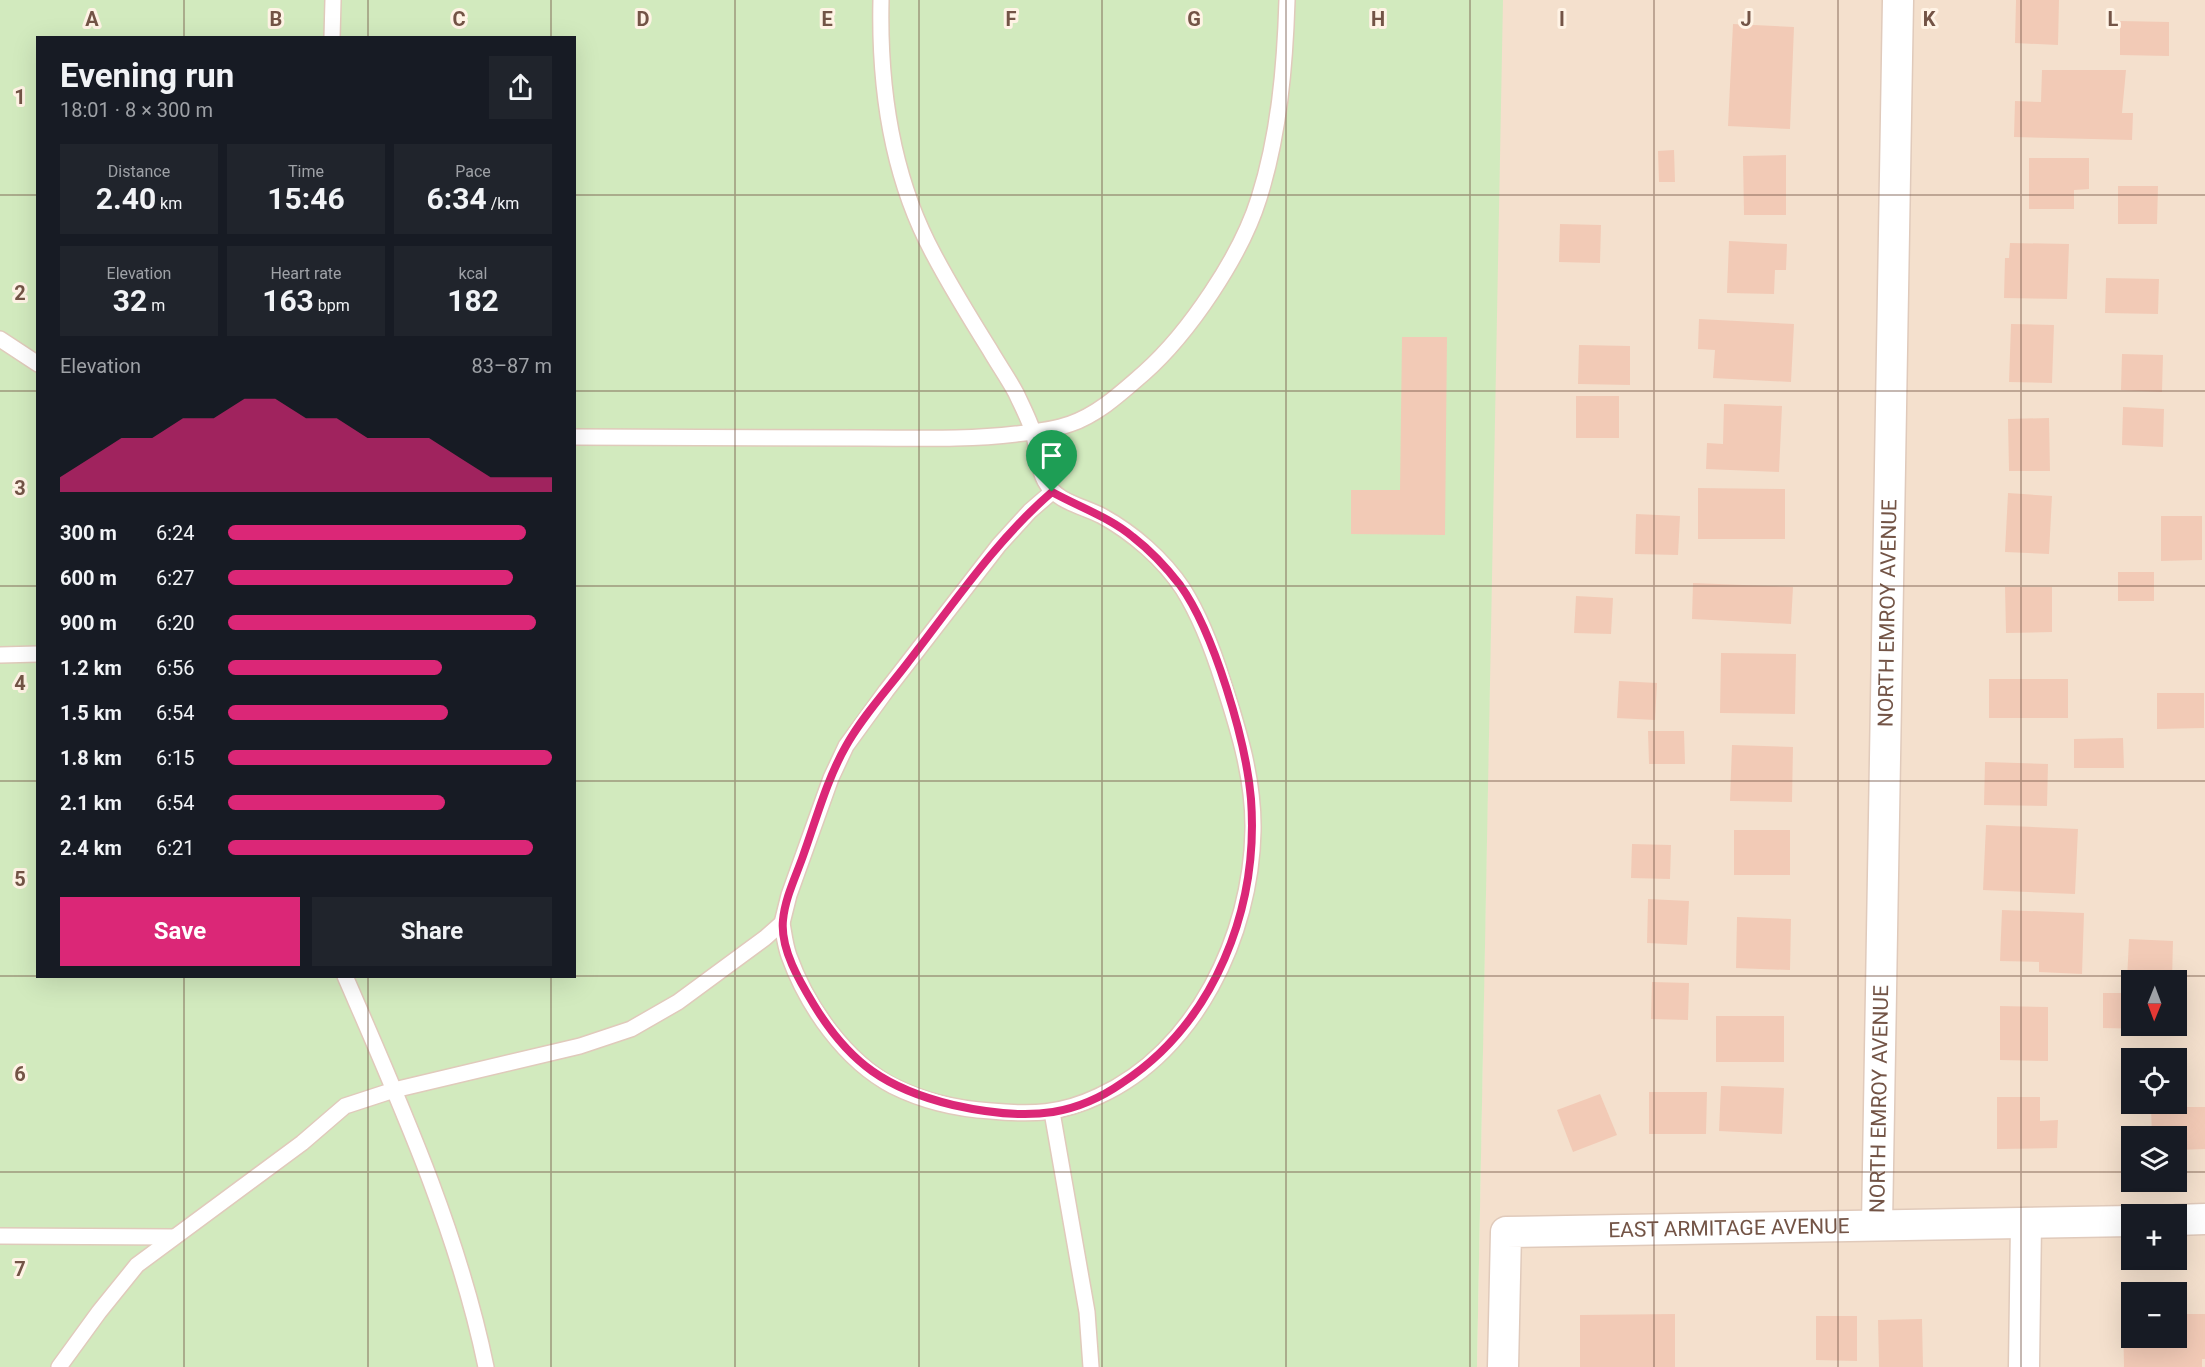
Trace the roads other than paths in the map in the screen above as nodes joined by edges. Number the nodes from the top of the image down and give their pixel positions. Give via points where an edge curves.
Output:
1 (333, 0) edge
2 (881, 0) edge
3 (1287, 0) edge
4 (1898, 0) edge
5 (332, 36) edge
6 (0, 339) edge
7 (36, 363) edge
8 (1033, 432) junction
9 (576, 437) edge
10 (1052, 492) junction
11 (36, 654) edge
12 (0, 655) edge
13 (782, 923) junction
14 (346, 978) edge
15 (394, 1090) junction
16 (1052, 1112) junction
17 (2187, 1220) edge
18 (2205, 1220) edge
19 (2121, 1221) edge
20 (2026, 1223) junction
21 (1877, 1225) junction
22 (0, 1236) edge
23 (172, 1237) junction
24 (59, 1367) edge
25 (486, 1367) edge
26 (1091, 1367) edge
27 (1503, 1367) edge
28 (2024, 1367) edge

1 - 5 lane
2 - 8 lane via 887,113 909,198 930,249 1015,391
3 - 8 lane via 1285,55 1271,153 1259,200 1223,275 1163,356 1126,388 1097,411 1070,424
4 - 21 street, NORTH EMROY AVENUE
6 - 7 lane
8 - 9 lane via 966,439
8 - 10 lane via 1043,478
10 - 13 lane via 999,545 846,746 831,778
10 - 16 lane via 1129,534 1158,559 1182,588 1203,627 1236,723 1249,775 1253,829 1250,873 1238,920 1226,959 1205,1000 1147,1067 1111,1091
11 - 12 lane
13 - 15 lane via 678,1002 631,1029 526,1060
13 - 16 lane via 788,953 804,989 826,1024 871,1071 924,1098 973,1110
14 - 15 lane
15 - 23 lane via 345,1106 302,1143
15 - 25 lane via 446,1224
16 - 26 lane via 1087,1312
17 - 18 street
19 - 20 street, EAST ARMITAGE AVENUE
20 - 21 street, EAST ARMITAGE AVENUE
20 - 28 street
21 - 27 street, EAST ARMITAGE AVENUE via 1506,1232
22 - 23 lane
23 - 24 lane via 137,1265

